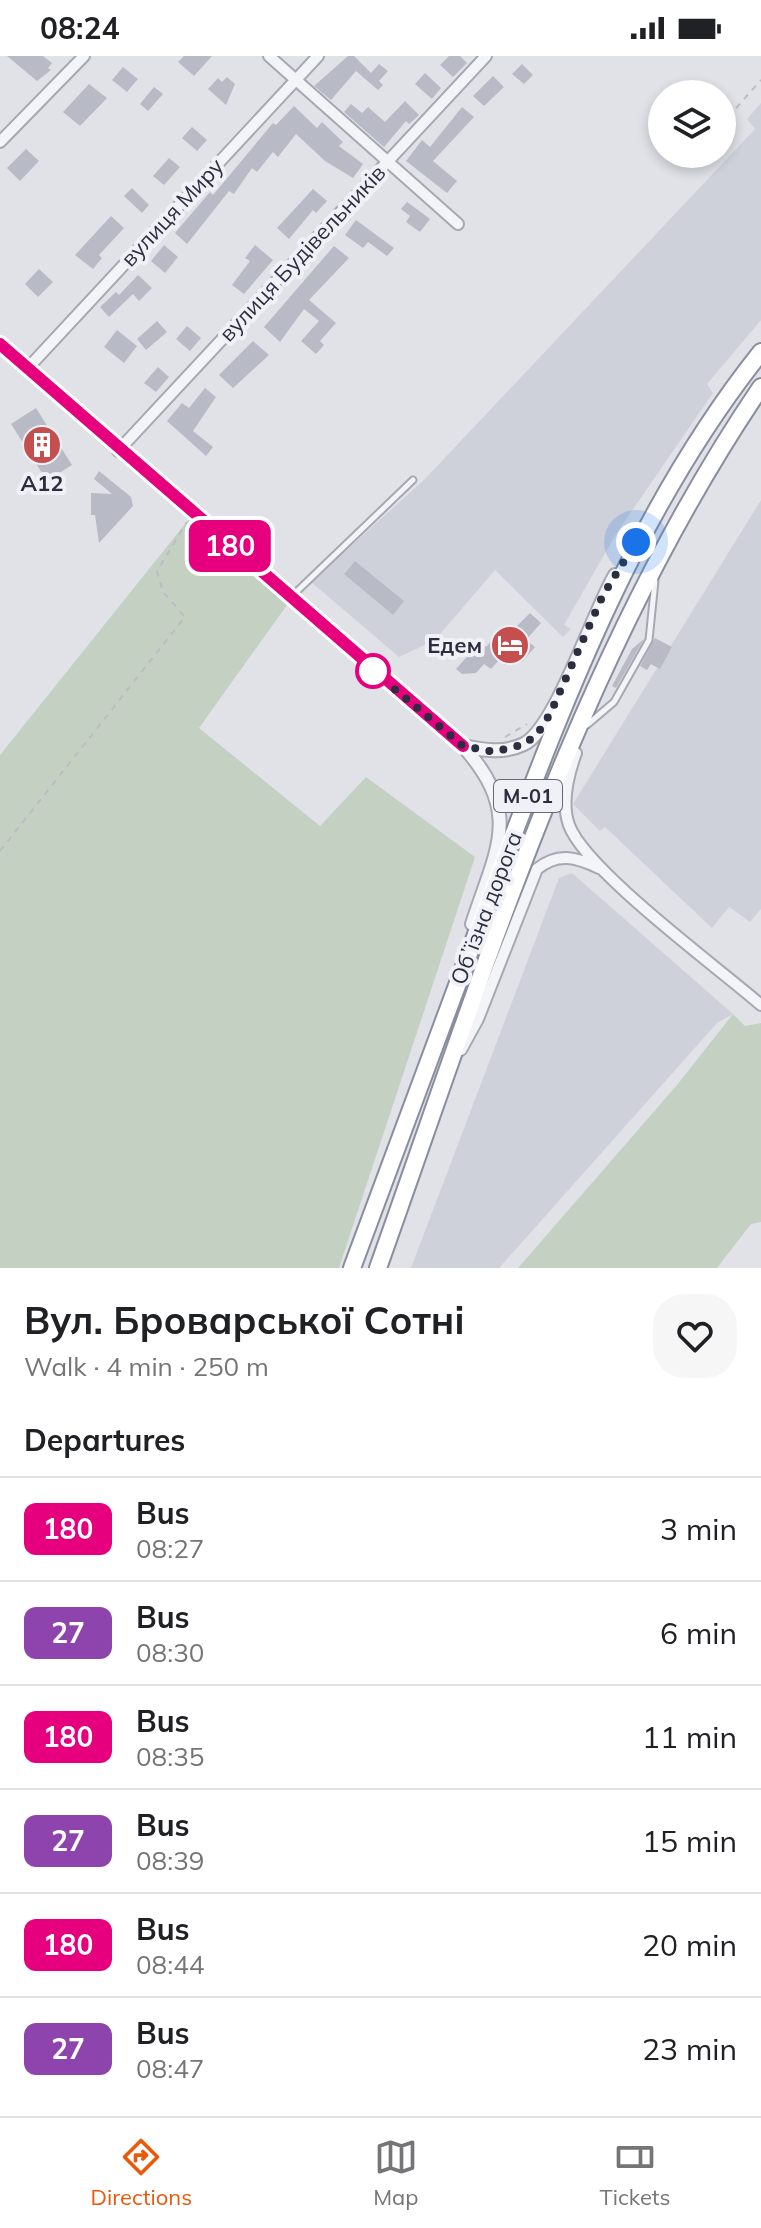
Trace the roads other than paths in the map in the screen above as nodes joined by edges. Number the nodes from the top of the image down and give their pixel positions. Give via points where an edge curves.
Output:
1 (84, 56) edge
2 (269, 56) edge
3 (318, 56) edge
4 (486, 56) edge
5 (296, 80) junction
6 (0, 142) edge
7 (387, 163) junction
8 (458, 224) dead end
9 (0, 344) edge
10 (761, 352) edge
11 (27, 369) junction
12 (761, 387) edge
13 (718, 450) junction
14 (118, 451) junction
15 (413, 480) dead end
16 (652, 515) junction
17 (290, 598) junction
18 (591, 697) junction
19 (585, 727) junction
20 (463, 746) junction
21 (562, 767) junction
22 (602, 870) junction
23 (761, 1005) edge
24 (423, 1075) junction
25 (444, 1084) junction
26 (352, 1268) edge
27 (378, 1268) edge

1 - 6 street
2 - 5 street
3 - 5 street, вулиця Миру
4 - 7 street, вулиця Будівельників
5 - 7 street
5 - 11 street, вулиця Миру
7 - 8 street
7 - 14 street, вулиця Будівельників
9 - 11 street
10 - 16 highway, Обʼїзна дорога / М-01 via 699,437
11 - 14 street
12 - 13 highway, Обʼїзна дорога / М-01
13 - 18 highway, Обʼїзна дорога / М-01 via 642,585
13 - 19 lane via 655,581 649,640 614,702
14 - 17 street
15 - 17 lane
16 - 20 street via 603,595 538,733 494,752
16 - 24 highway, Обʼїзна дорога / М-01 via 553,730
17 - 20 street
18 - 19 street
18 - 21 highway, Обʼїзна дорога / М-01
19 - 21 lane
19 - 22 street via 570,771 566,814 573,834
20 - 24 street via 490,781 501,825
21 - 25 highway, Обʼїзна дорога / М-01
22 - 23 street
22 - 25 street via 571,857 546,861 537,869 478,1019
24 - 26 highway, Обʼїзна дорога / М-01
25 - 27 highway, Обʼїзна дорога / М-01

